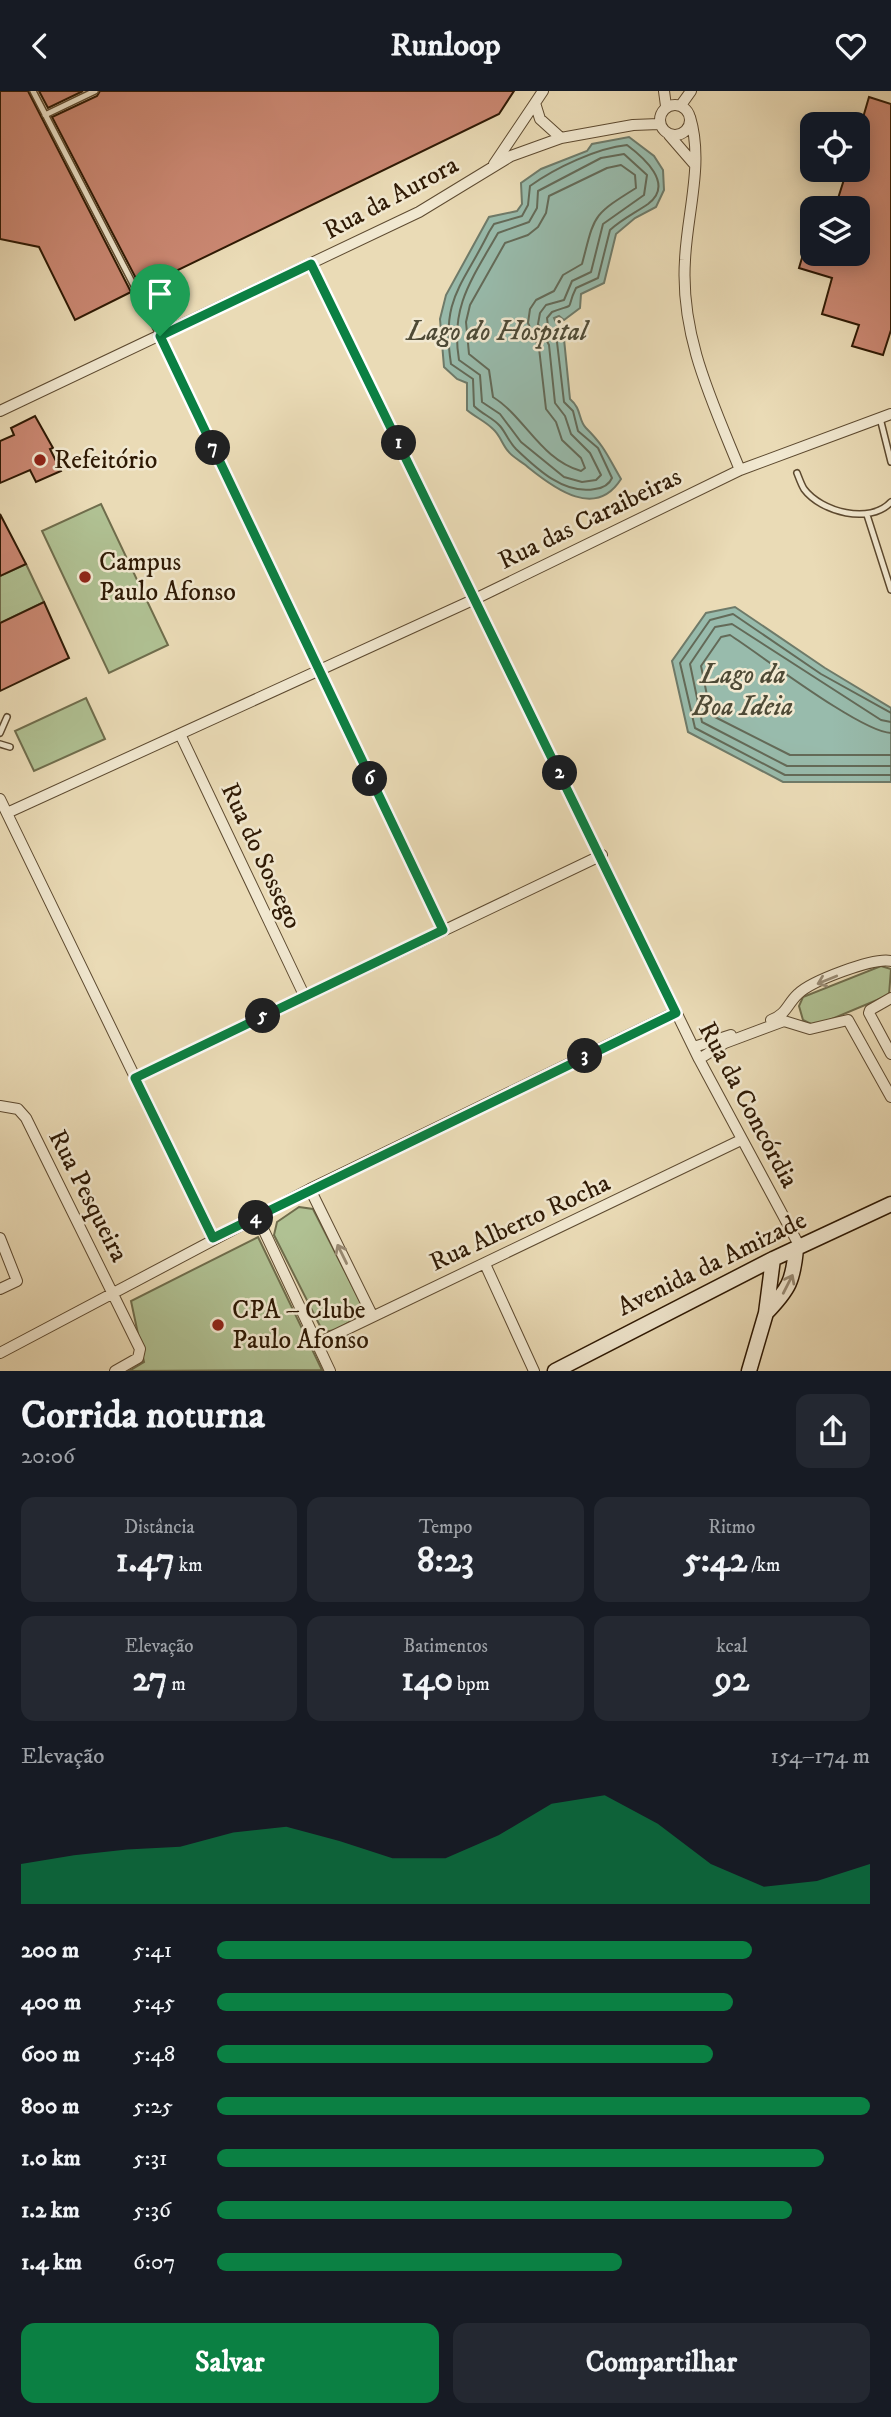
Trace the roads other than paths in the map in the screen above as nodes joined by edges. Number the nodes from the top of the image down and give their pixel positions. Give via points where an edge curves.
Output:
1 (33, 91) edge
2 (94, 91) edge
3 (542, 91) edge
4 (664, 91) edge
5 (691, 91) edge
6 (535, 103) junction
7 (681, 105) junction
8 (666, 106) junction
9 (45, 115) junction
10 (690, 117) junction
11 (659, 124) junction
12 (669, 135) junction
13 (561, 138) junction
14 (695, 165) junction
15 (491, 168) junction
16 (311, 264) junction
17 (160, 336) junction
18 (0, 411) edge
19 (891, 414) edge
20 (880, 418) junction
21 (891, 462) edge
22 (740, 470) junction
23 (797, 473) dead end
24 (891, 502) edge
25 (867, 515) junction
26 (891, 590) edge
27 (475, 599) junction
28 (318, 670) junction
29 (7, 717) dead end
30 (0, 733) edge
31 (180, 734) junction
32 (0, 744) edge
33 (10, 747) dead end
34 (0, 799) edge
35 (8, 813) junction
36 (602, 855) junction
37 (443, 930) junction
38 (891, 961) edge
39 (304, 995) junction
40 (891, 997) edge
41 (676, 1013) junction
42 (694, 1047) junction
43 (891, 1054) edge
44 (699, 1059) junction
45 (135, 1078) junction
46 (891, 1097) edge
47 (0, 1106) edge
48 (741, 1140) junction
49 (310, 1189) junction
50 (891, 1204) edge
51 (258, 1217) junction
52 (0, 1238) edge
53 (213, 1238) junction
54 (798, 1248) junction
55 (773, 1259) junction
56 (485, 1264) junction
57 (0, 1289) edge
58 (113, 1293) junction
59 (766, 1313) junction
60 (372, 1315) junction
61 (318, 1343) junction
62 (0, 1353) edge
63 (115, 1370) edge
64 (330, 1370) edge
65 (534, 1370) edge
66 (555, 1370) edge
67 (748, 1370) edge

1 - 9 lane
2 - 9 lane
3 - 6 street
4 - 8 street
5 - 7 street
6 - 13 street via 540,119
6 - 15 street
7 - 8 street
7 - 10 street
8 - 11 street
9 - 17 lane
10 - 12 street via 685,132
10 - 14 street via 697,138
11 - 12 street
11 - 13 street, Rua da Aurora
12 - 14 street
13 - 15 street, Rua da Aurora
14 - 22 street via 685,309 691,344
15 - 16 street, Rua da Aurora via 419,212
16 - 17 street, Rua da Aurora
16 - 27 street, Rua da Concórdia
17 - 18 street, Rua da Aurora
17 - 28 street
19 - 20 street, Rua das Caraibeiras
20 - 21 lane
20 - 22 street, Rua das Caraibeiras
22 - 27 street, Rua das Caraibeiras
23 - 25 lane via 804,489 816,499 835,509
24 - 25 lane
25 - 26 lane
27 - 28 street, Rua das Caraibeiras
27 - 36 street, Rua da Concórdia
28 - 31 street, Rua das Caraibeiras
28 - 37 street
29 - 30 lane
31 - 35 street, Rua das Caraibeiras
31 - 39 street, Rua do Sossego
32 - 33 lane
34 - 35 street
35 - 45 street
36 - 37 street
36 - 41 street, Rua da Concórdia
37 - 39 street
38 -> 42 street via 868,963 808,988 779,1017
39 - 45 street
40 - 43 street via 869,1013
41 - 42 street, Rua da Concórdia
41 - 49 street
42 - 44 street, Rua da Concórdia
44 - 46 street via 784,1021 810,1028 848,1020
44 - 48 street, Rua da Concórdia
45 - 53 street
47 - 58 street, Rua Pesqueira via 18,1109 26,1118
48 - 54 street, Rua da Concórdia
48 - 56 street, Rua Alberto Rocha
49 - 51 street
60 -> 49 street
50 - 54 street, Avenida da Amizade
51 - 53 street
51 - 61 street
52 - 57 street via 17,1281
53 - 58 street
54 - 55 street, Avenida da Amizade
59 -> 54 street via 788,1288
55 - 59 street
55 - 66 street, Avenida da Amizade
56 - 60 street, Rua Alberto Rocha
56 - 65 street
58 - 62 street
58 - 63 street, Rua Pesqueira via 140,1349 138,1358
59 - 67 street
60 - 61 street, Rua Alberto Rocha
61 - 64 street

